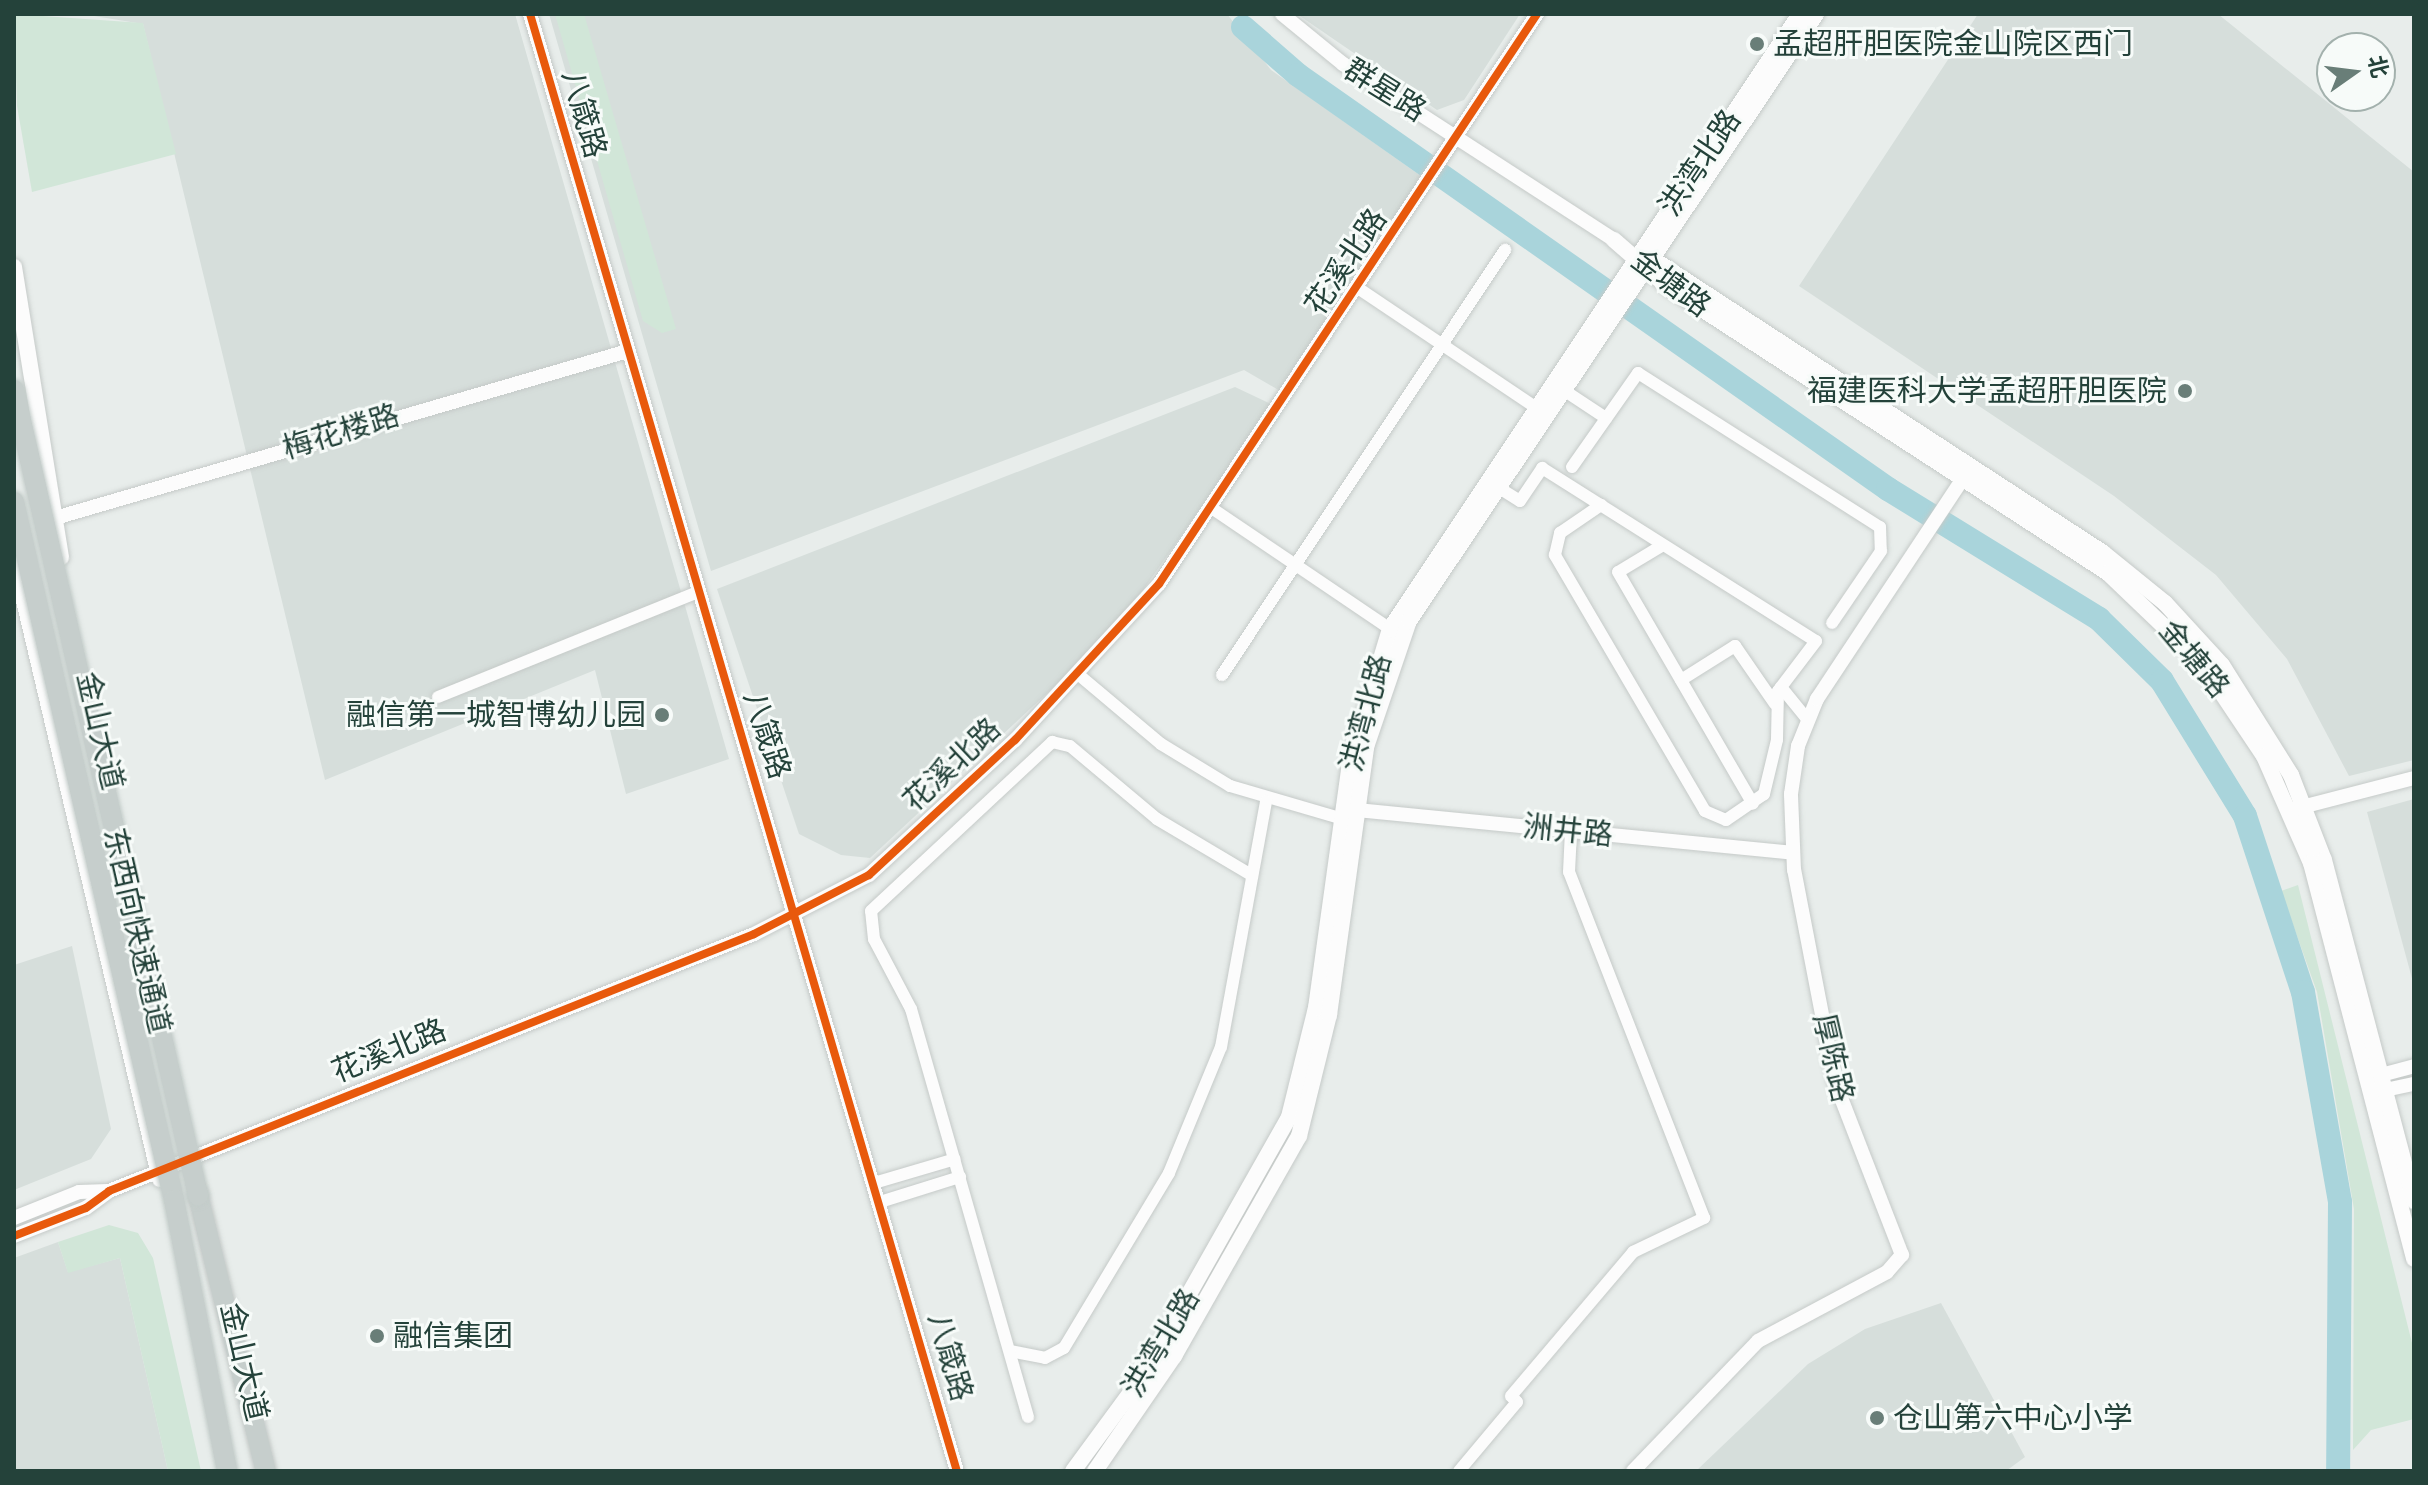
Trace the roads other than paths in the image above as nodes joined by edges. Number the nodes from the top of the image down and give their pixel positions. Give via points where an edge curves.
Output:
1 (530, 14) edge
2 (1282, 14) edge
3 (1537, 14) edge
4 (1800, 14) edge
5 (1816, 14) edge
6 (1459, 136) junction
7 (1614, 240) joint
8 (1505, 250) dead end
9 (1642, 257) junction
10 (14, 267) edge
11 (1358, 288) junction
12 (1609, 307) junction
13 (1442, 345) junction
14 (628, 351) junction
15 (1562, 389) junction
16 (14, 390) edge
17 (1532, 405) junction
18 (1606, 418) junction
19 (1572, 467) dead end
20 (1963, 478) junction
21 (1496, 486) junction
22 (14, 502) edge
23 (1601, 505) junction
24 (1210, 507) junction
25 (55, 518) junction
26 (1663, 545) junction
27 (14, 558) edge
28 (1296, 565) junction
29 (698, 592) junction
30 (1832, 623) dead end
31 (1390, 629) junction
32 (1079, 675) junction
33 (1222, 675) dead end
34 (1681, 680) junction
35 (1781, 687) junction
36 (438, 697) dead end
37 (1775, 704) junction
38 (1807, 719) junction
39 (2414, 778) edge
40 (971, 781) junction
41 (956, 794) junction
42 (987, 797) junction
43 (1266, 801) junction
44 (1753, 804) junction
45 (2298, 808) junction
46 (972, 811) junction
47 (1348, 812) junction
48 (1571, 831) junction
49 (1792, 853) junction
50 (1248, 873) junction
51 (798, 915) junction
52 (2414, 1066) edge
53 (2383, 1083) junction
54 (2414, 1084) edge
55 (196, 1156) junction
56 (955, 1159) junction
57 (158, 1171) junction
58 (960, 1177) junction
59 (874, 1183) junction
60 (109, 1191) junction
61 (2414, 1201) edge
62 (880, 1202) junction
63 (14, 1218) edge
64 (14, 1236) edge
65 (2414, 1259) edge
66 (1010, 1351) junction
67 (1028, 1417) dead end
68 (228, 1471) edge
69 (268, 1471) edge
70 (957, 1471) edge
71 (1073, 1471) edge
72 (1095, 1471) edge
73 (1459, 1471) edge
74 (1633, 1471) edge

1 - 14 street, 八箴路
2 - 6 street, 群星路 via 1343,64
3 - 6 street, 花溪北路
4 - 9 main road, 洪湾北路
5 - 9 main road, 洪湾北路
6 - 7 street, 群星路
6 - 11 street, 花溪北路
7 - 9 main road, 金塘路
8 - 13 street
9 - 12 main road, 洪湾北路
9 - 20 main road, 金塘路 via 1668,287
9 - 45 main road, 金塘路 via 2138,579 2222,665
10 - 25 main road, 金山大道
11 - 13 street
11 - 24 street, 花溪北路
12 - 15 main road, 洪湾北路
12 - 17 main road, 洪湾北路
13 - 17 street
13 - 28 street
14 - 25 street, 梅花楼路
14 - 29 street, 八箴路
15 - 18 street
15 - 21 main road, 洪湾北路
16 - 69 highway, 东西向快速通道, bridge
17 - 31 main road, 洪湾北路
18 - 19 street
18 - 30 street via 1638,373 1877,523 1881,551
20 - 38 street, 厚陈路
20 - 45 main road, 金塘路 via 2108,573 2173,630 2242,719
21 - 23 street via 1520,501 1542,468
21 - 47 main road, 洪湾北路 via 1397,648
22 - 68 highway, 东西向快速通道, bridge via 174,1200
23 - 26 street
23 - 44 street via 1556,537 1555,555 1709,817 1721,822
24 - 28 street
24 - 32 street, 花溪北路 via 1159,584
25 - 55 main road, 金山大道
26 - 34 street via 1618,572
26 - 35 street via 1816,641
27 - 57 main road, 金山大道
28 - 31 street
28 - 33 street
29 - 36 street
29 - 51 street, 八箴路
31 - 47 main road, 洪湾北路 via 1363,705
32 - 40 street, 花溪北路
32 - 43 street via 1173,753
34 - 37 street via 1735,646
34 - 44 street
35 - 37 street
35 - 38 street
37 - 44 street via 1777,740 1767,788
38 - 49 street, 厚陈路 via 1794,771
39 - 45 street
40 - 41 street, 花溪北路
40 - 42 street
41 - 46 street
41 - 51 street, 花溪北路 via 857,884
42 - 46 street
42 - 50 street via 1041,747 1064,743 1157,819
43 - 47 street
43 - 50 street
45 - 53 main road, 金塘路
45 - 65 main road, 金塘路
46 - 56 street via 882,895 870,918 907,997
47 - 48 street, 洲井路
47 - 71 main road, 洪湾北路 via 1310,1045 1281,1136 1142,1377
47 - 72 main road, 洪湾北路 via 1329,1015 1299,1136 1174,1356
48 - 49 street, 洲井路
48 - 73 street via 1569,872 1704,1218 1633,1252 1511,1396 1517,1402
49 - 74 street, 厚陈路 via 1839,1096 1902,1255 1887,1272 1758,1341
50 - 66 street via 1221,1047 1169,1173 1064,1348 1045,1358
51 - 55 street, 花溪北路
51 - 59 street, 八箴路
52 - 53 street
53 - 54 street
53 - 61 main road, 金塘路
55 - 57 street, 花溪北路
55 - 69 main road, 金山大道
56 - 58 street
56 - 59 street
57 - 60 street, 花溪北路
57 - 68 main road, 金山大道
58 - 62 street
58 - 66 street
59 - 62 street, 八箴路
60 - 63 street via 79,1192
60 - 64 street
62 - 70 street, 八箴路
66 - 67 street

